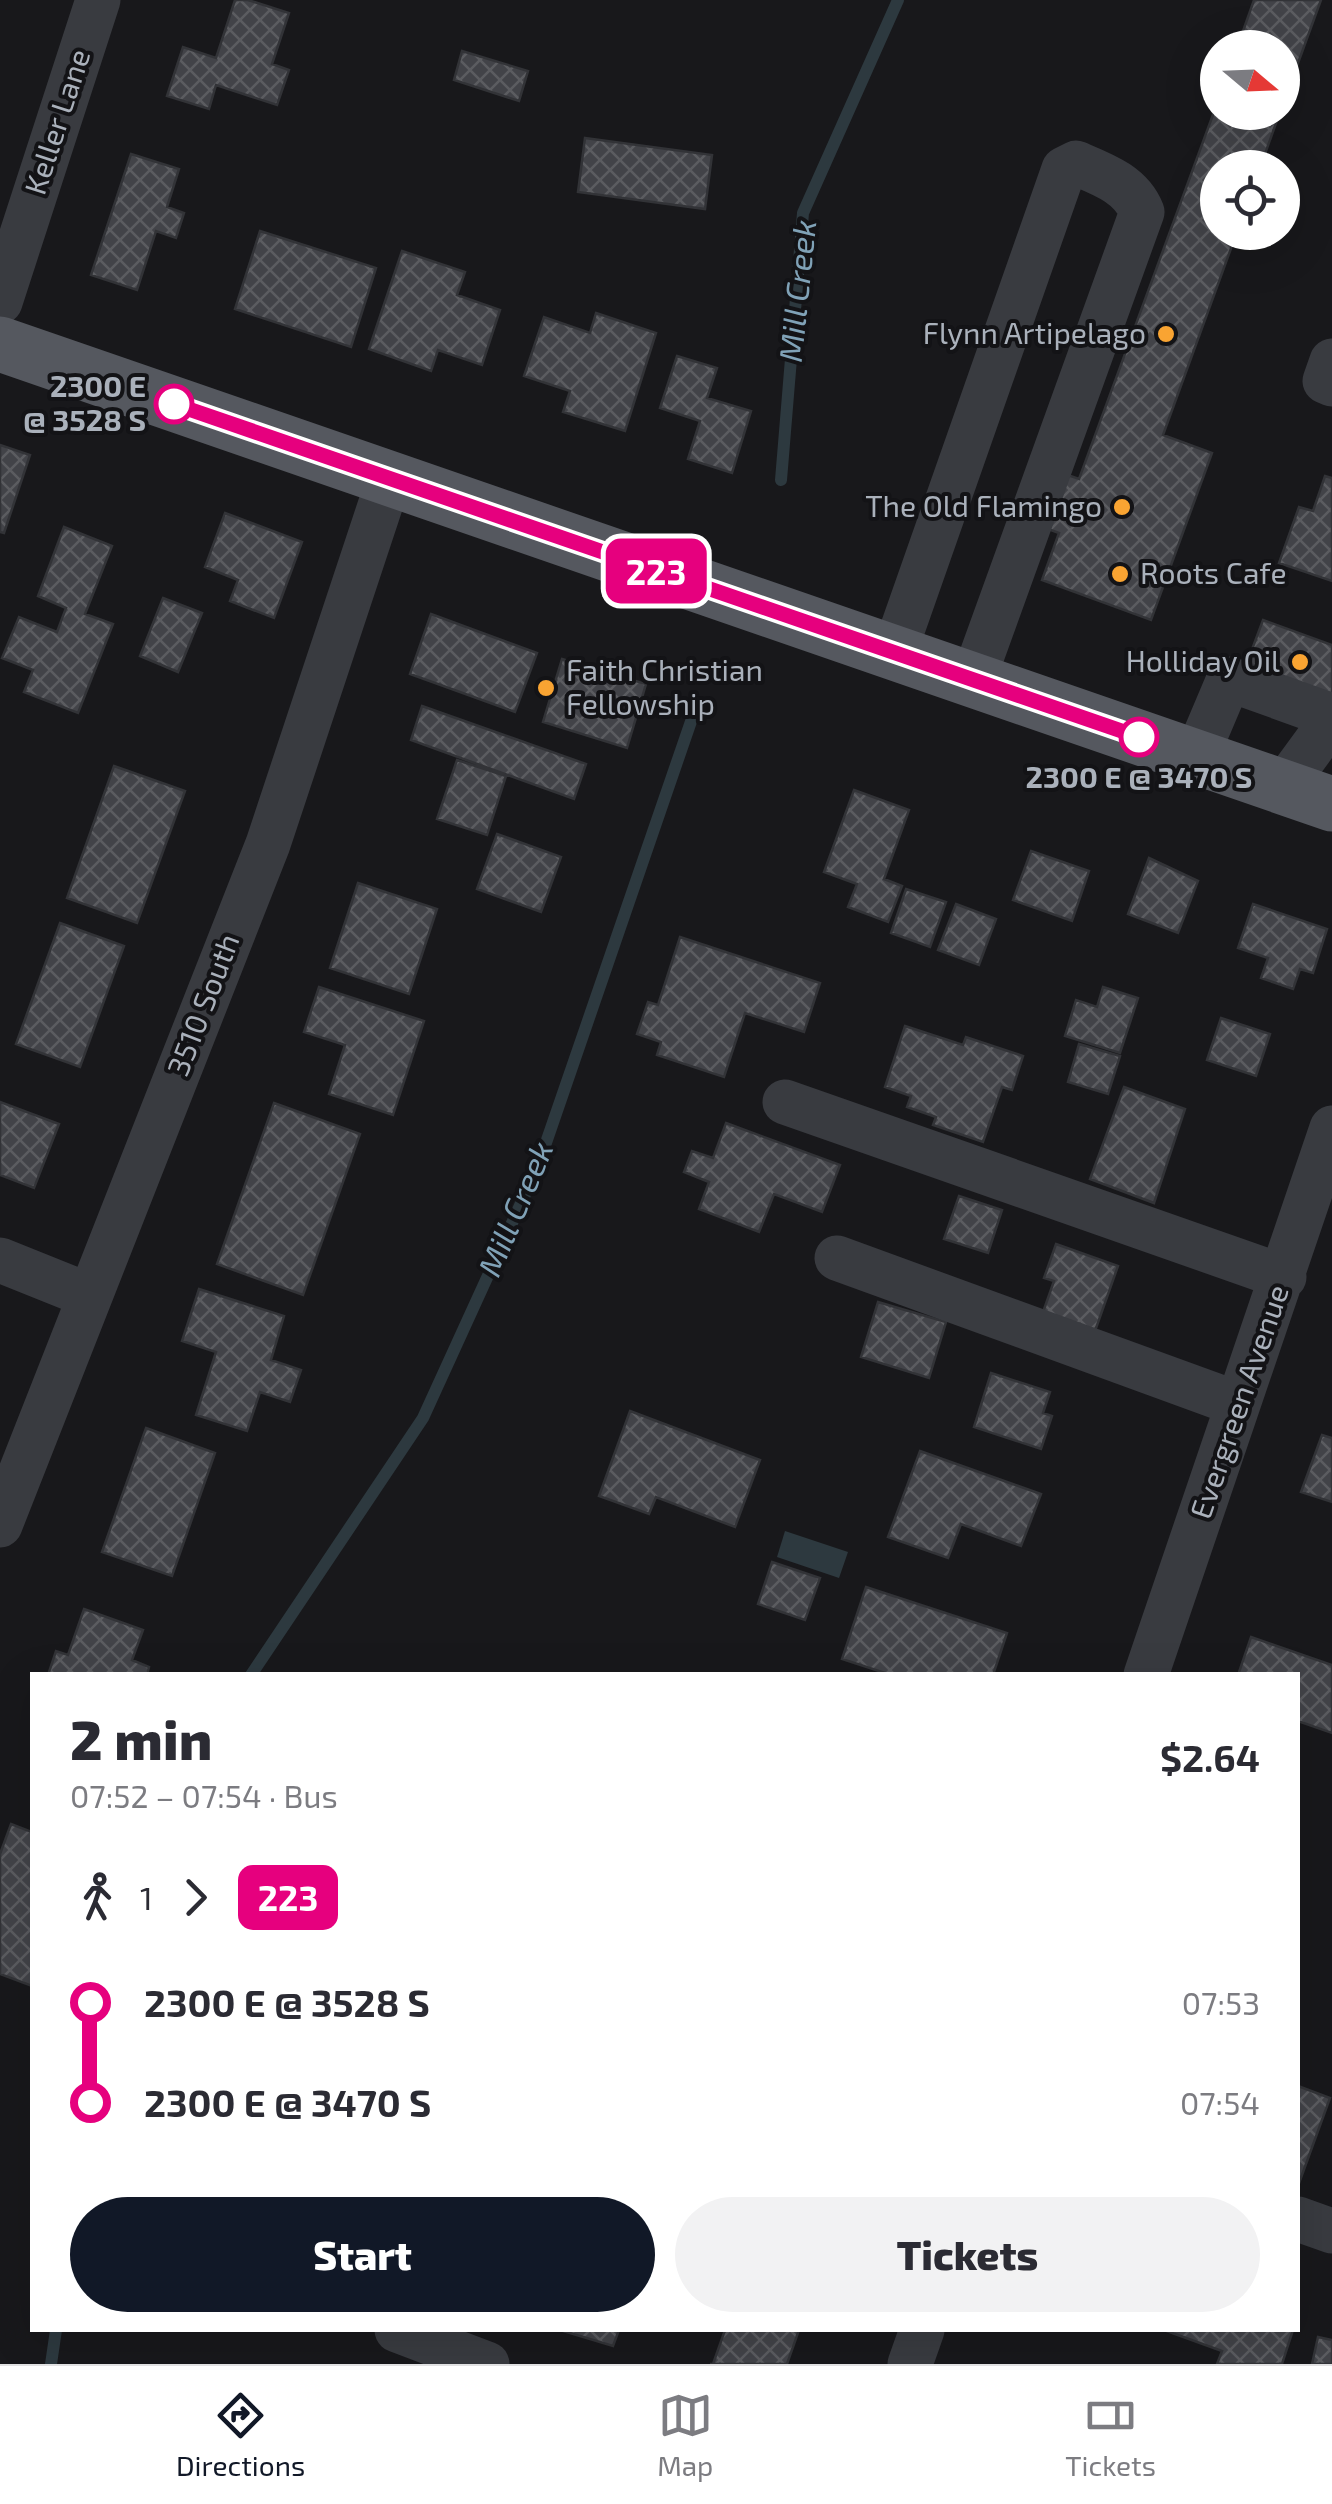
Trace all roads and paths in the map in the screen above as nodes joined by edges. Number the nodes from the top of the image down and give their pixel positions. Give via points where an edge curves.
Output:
1 (98, 0) edge
2 (0, 302) edge
3 (0, 344) edge
4 (1332, 361) edge
5 (1332, 384) edge
6 (389, 478) junction
7 (894, 653) junction
8 (973, 680) junction
9 (1332, 718) edge
10 (1196, 757) junction
11 (1307, 795) edge
12 (785, 1102) dead end
13 (1332, 1128) edge
14 (836, 1258) dead end
15 (0, 1260) edge
16 (1284, 1277) junction
17 (90, 1296) junction
18 (1238, 1404) junction
19 (0, 1525) edge
20 (1147, 1672) edge
21 (1300, 2220) edge
22 (1332, 2231) edge
23 (402, 2332) edge
24 (921, 2332) edge
25 (487, 2364) edge
26 (910, 2364) edge

1 - 2 street, Keller Lane
3 - 6 main road
4 - 5 street via 1325,381
6 - 7 main road
6 - 17 street, 3510 South via 268,844
7 - 8 main road
7 - 8 street via 1064,169 1076,164 1110,178 1136,197 1142,212
8 - 10 main road
9 - 10 street via 1229,679
9 - 11 street
10 - 11 main road
12 - 16 street
13 - 16 street, Evergreen Avenue
14 - 18 street
15 - 17 street
16 - 18 street, Evergreen Avenue
17 - 19 street, 3510 South
18 - 20 street, Evergreen Avenue
21 - 22 street
23 - 25 street
24 - 26 street

